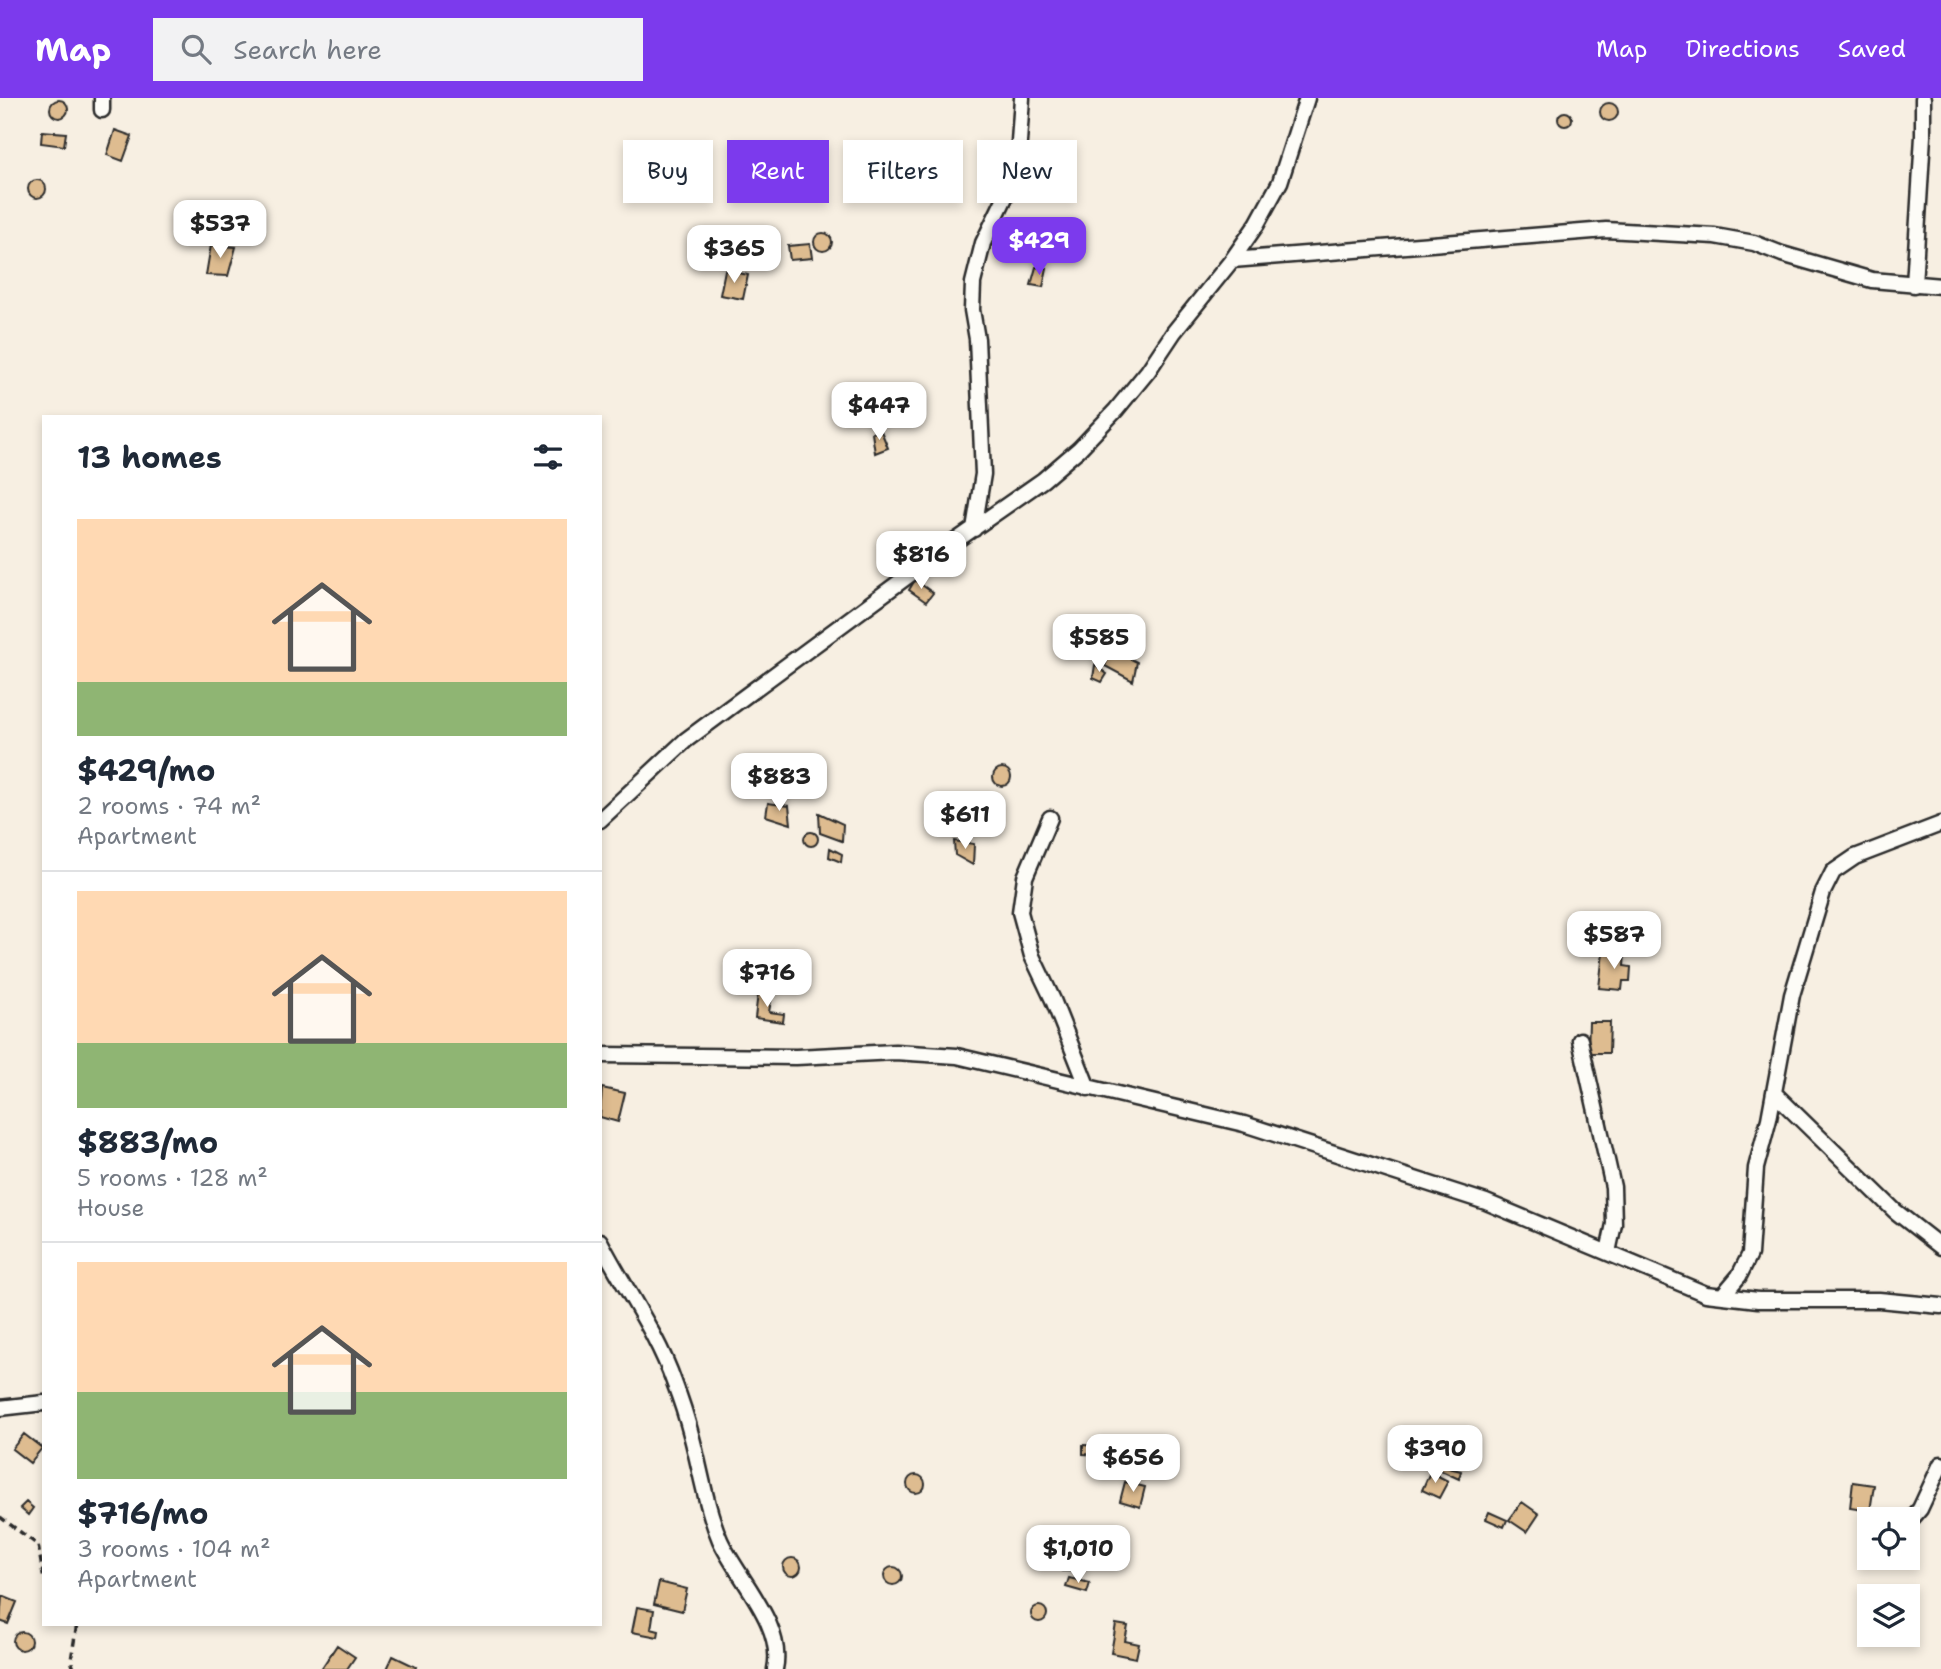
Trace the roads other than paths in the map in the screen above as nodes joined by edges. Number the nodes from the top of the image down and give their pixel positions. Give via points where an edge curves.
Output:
1 (1022, 98) edge
2 (1307, 98) edge
3 (1923, 98) edge
4 (1233, 260) junction
5 (1914, 285) junction
6 (1941, 286) edge
7 (974, 528) junction
8 (602, 818) edge
9 (1050, 818) dead end
10 (1941, 824) edge
11 (1580, 1040) dead end
12 (602, 1055) edge
13 (1088, 1088) junction
14 (1774, 1093) junction
15 (602, 1245) edge
16 (1941, 1247) edge
17 (1608, 1252) junction
18 (1722, 1296) junction
19 (1941, 1306) edge
20 (42, 1403) edge
21 (0, 1408) edge
22 (1941, 1464) edge
23 (1920, 1509) edge
24 (775, 1669) edge

1 - 7 street via 1011,185 982,243 973,283 983,474
2 - 4 street via 1280,182
3 - 5 street
4 - 5 street via 1606,230 1715,236 1754,243 1872,280
4 - 7 street via 1116,410 1079,449 1044,480
5 - 6 street
7 - 8 street via 686,740
9 - 13 street via 1024,877 1020,912 1032,956
10 - 14 street via 1854,857 1833,872 1792,995
11 - 17 street via 1613,1187 1614,1224
12 - 13 street via 796,1057 926,1052
13 - 17 street via 1244,1124 1486,1202
14 - 16 street via 1895,1211
14 - 18 street via 1756,1168 1750,1254
15 - 24 street via 673,1379 708,1508 776,1644
17 - 18 street via 1685,1286
18 - 19 street
20 - 21 street
22 - 23 street

